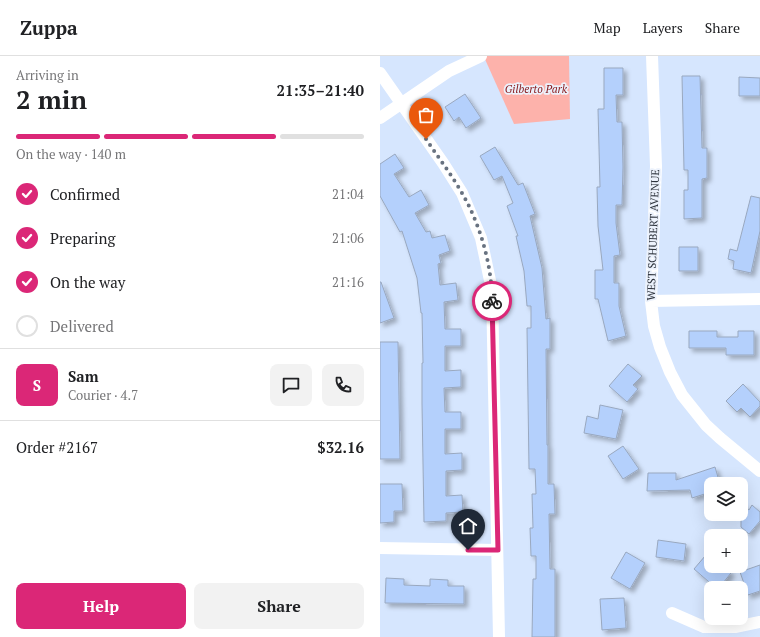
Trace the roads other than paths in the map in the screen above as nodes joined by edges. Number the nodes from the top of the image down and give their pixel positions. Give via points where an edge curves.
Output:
1 (481, 56) edge
2 (652, 56) edge
3 (380, 73) edge
4 (401, 103) junction
5 (380, 118) edge
6 (760, 299) edge
7 (651, 301) junction
8 (760, 471) edge
9 (380, 548) edge
10 (498, 550) junction
11 (672, 613) dead end
12 (760, 622) edge
13 (499, 637) edge

1 - 4 street via 449,71
2 - 7 street, WEST SCHUBERT AVENUE via 656,166
3 - 4 street
4 - 5 street
4 - 10 street via 462,193 486,256 492,290
6 - 7 street
7 - 8 street, WEST SCHUBERT AVENUE via 660,347 682,394 706,425
9 - 10 street
10 - 13 street
11 - 12 street via 704,627 735,627

